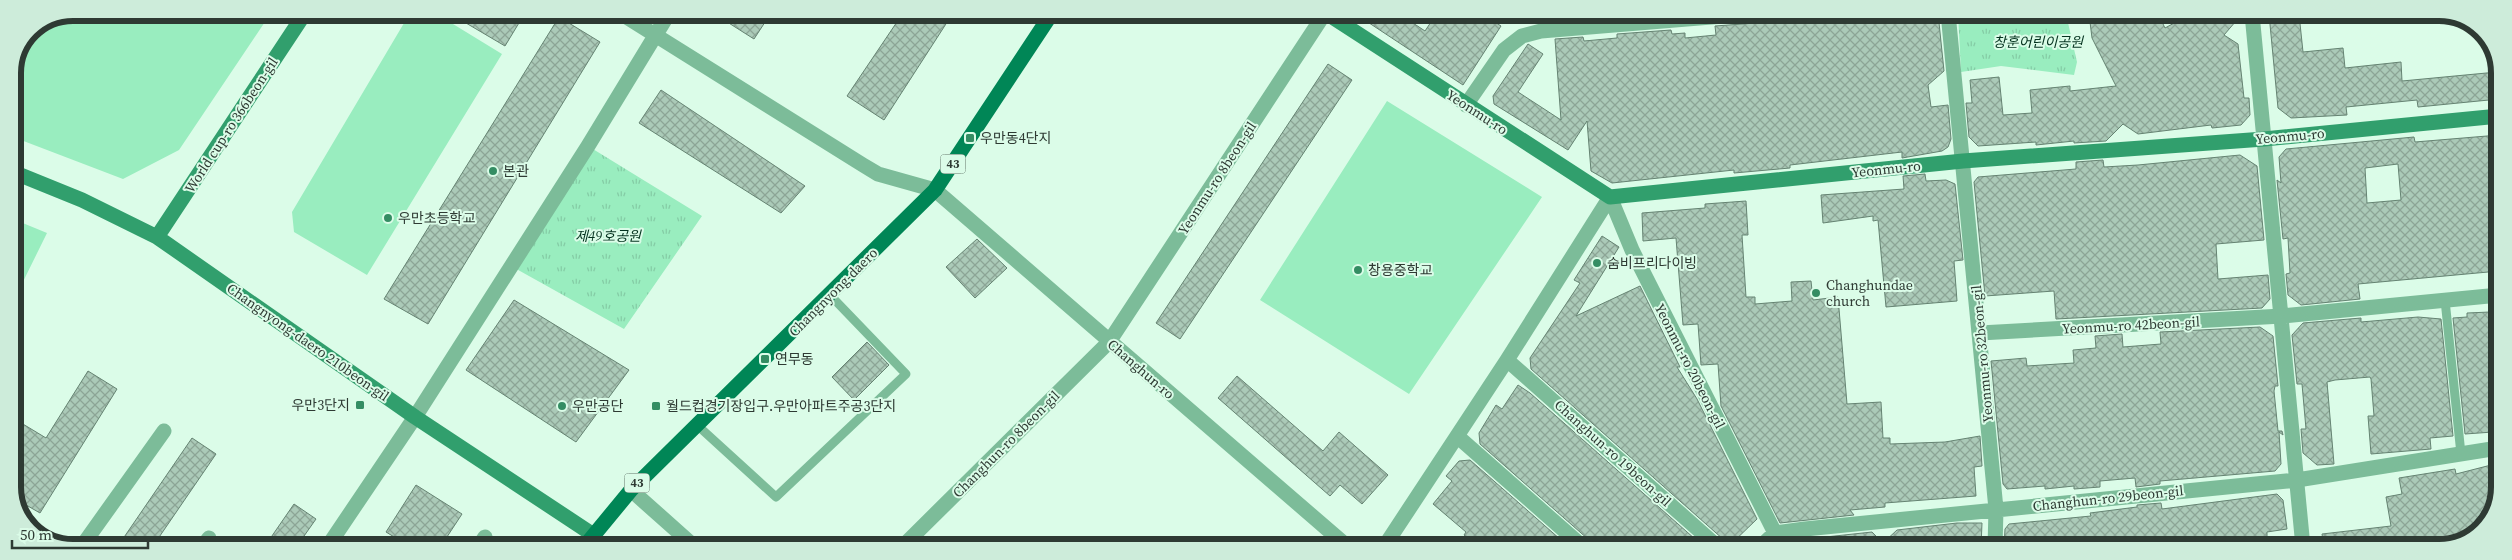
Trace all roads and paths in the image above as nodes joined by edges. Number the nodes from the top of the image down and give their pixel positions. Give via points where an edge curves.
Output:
1 (300, 21) edge
2 (633, 21) edge
3 (663, 21) edge
4 (1047, 21) edge
5 (1321, 21) edge
6 (1338, 21) edge
7 (1587, 21) edge
8 (1949, 21) edge
9 (2253, 21) edge
10 (654, 34) junction
11 (1466, 105) junction
12 (2491, 117) edge
13 (2264, 139) junction
14 (1963, 161) junction
15 (21, 175) edge
16 (935, 190) junction
17 (1610, 197) junction
18 (157, 237) junction
19 (830, 295) junction
20 (2491, 296) edge
21 (2446, 300) junction
22 (2282, 316) junction
23 (1980, 333) junction
24 (1109, 342) junction
25 (1507, 360) junction
26 (415, 417) junction
27 (697, 425) junction
28 (164, 431) dead end
29 (1456, 436) junction
30 (2491, 449) edge
31 (2460, 454) junction
32 (2297, 480) junction
33 (630, 490) junction
34 (1996, 510) junction
35 (1775, 533) junction
36 (87, 539) edge
37 (337, 539) edge
38 (587, 539) edge
39 (589, 539) edge
40 (686, 539) edge
41 (910, 539) edge
42 (1339, 539) edge
43 (1389, 539) edge
44 (1574, 539) edge
45 (1709, 539) edge
46 (1769, 539) edge
47 (1995, 539) edge
48 (2302, 539) edge

1 - 18 street, World cup-ro 366beon-gil
2 - 10 street
3 - 10 street
4 - 16 main road, Changnyong-daero / 43
5 - 24 street, Yeonmu-ro 8beon-gil
6 - 11 street, Yeonmu-ro
7 - 11 street via 1522,36 1504,50
8 - 14 street, Yeonmu-ro 32beon-gil
9 - 13 street
10 - 16 street via 871,170
10 - 26 street via 588,146
11 - 17 street, Yeonmu-ro
12 - 13 street, Yeonmu-ro
13 - 14 street, Yeonmu-ro
13 - 22 street
14 - 17 street, Yeonmu-ro
14 - 23 street, Yeonmu-ro 32beon-gil
15 - 18 street, Changnyong-daero 210beon-gil via 82,200
16 - 19 main road, Changnyong-daero / 43
16 - 24 street, Changhun-ro
17 - 25 street
17 - 35 street, Yeonmu-ro 20beon-gil via 1632,250
18 - 26 street, Changnyong-daero 210beon-gil
19 - 27 main road, Changnyong-daero / 43
19 - 27 lane via 906,374 776,497
20 - 21 street
21 - 22 street, Yeonmu-ro 42beon-gil
21 - 31 lane
22 - 23 street, Yeonmu-ro 42beon-gil
22 - 32 street
23 - 34 street, Yeonmu-ro 32beon-gil
24 - 41 street, Changhun-ro 8beon-gil
24 - 42 street, Changhun-ro
25 - 29 street
25 - 45 street, Changhun-ro 19beon-gil
26 - 37 street
26 - 38 street, Changnyong-daero 210beon-gil
27 - 33 main road, Changnyong-daero / 43
28 - 36 street
29 - 43 street
29 - 44 street
30 - 31 street, Changhun-ro 29beon-gil
31 - 32 street, Changhun-ro 29beon-gil
32 - 34 street, Changhun-ro 29beon-gil
32 - 48 street
33 - 39 main road, Changnyong-daero / 43
33 - 40 street
34 - 35 street, Changhun-ro 29beon-gil
34 - 47 street, Yeonmu-ro 32beon-gil
35 - 46 street

